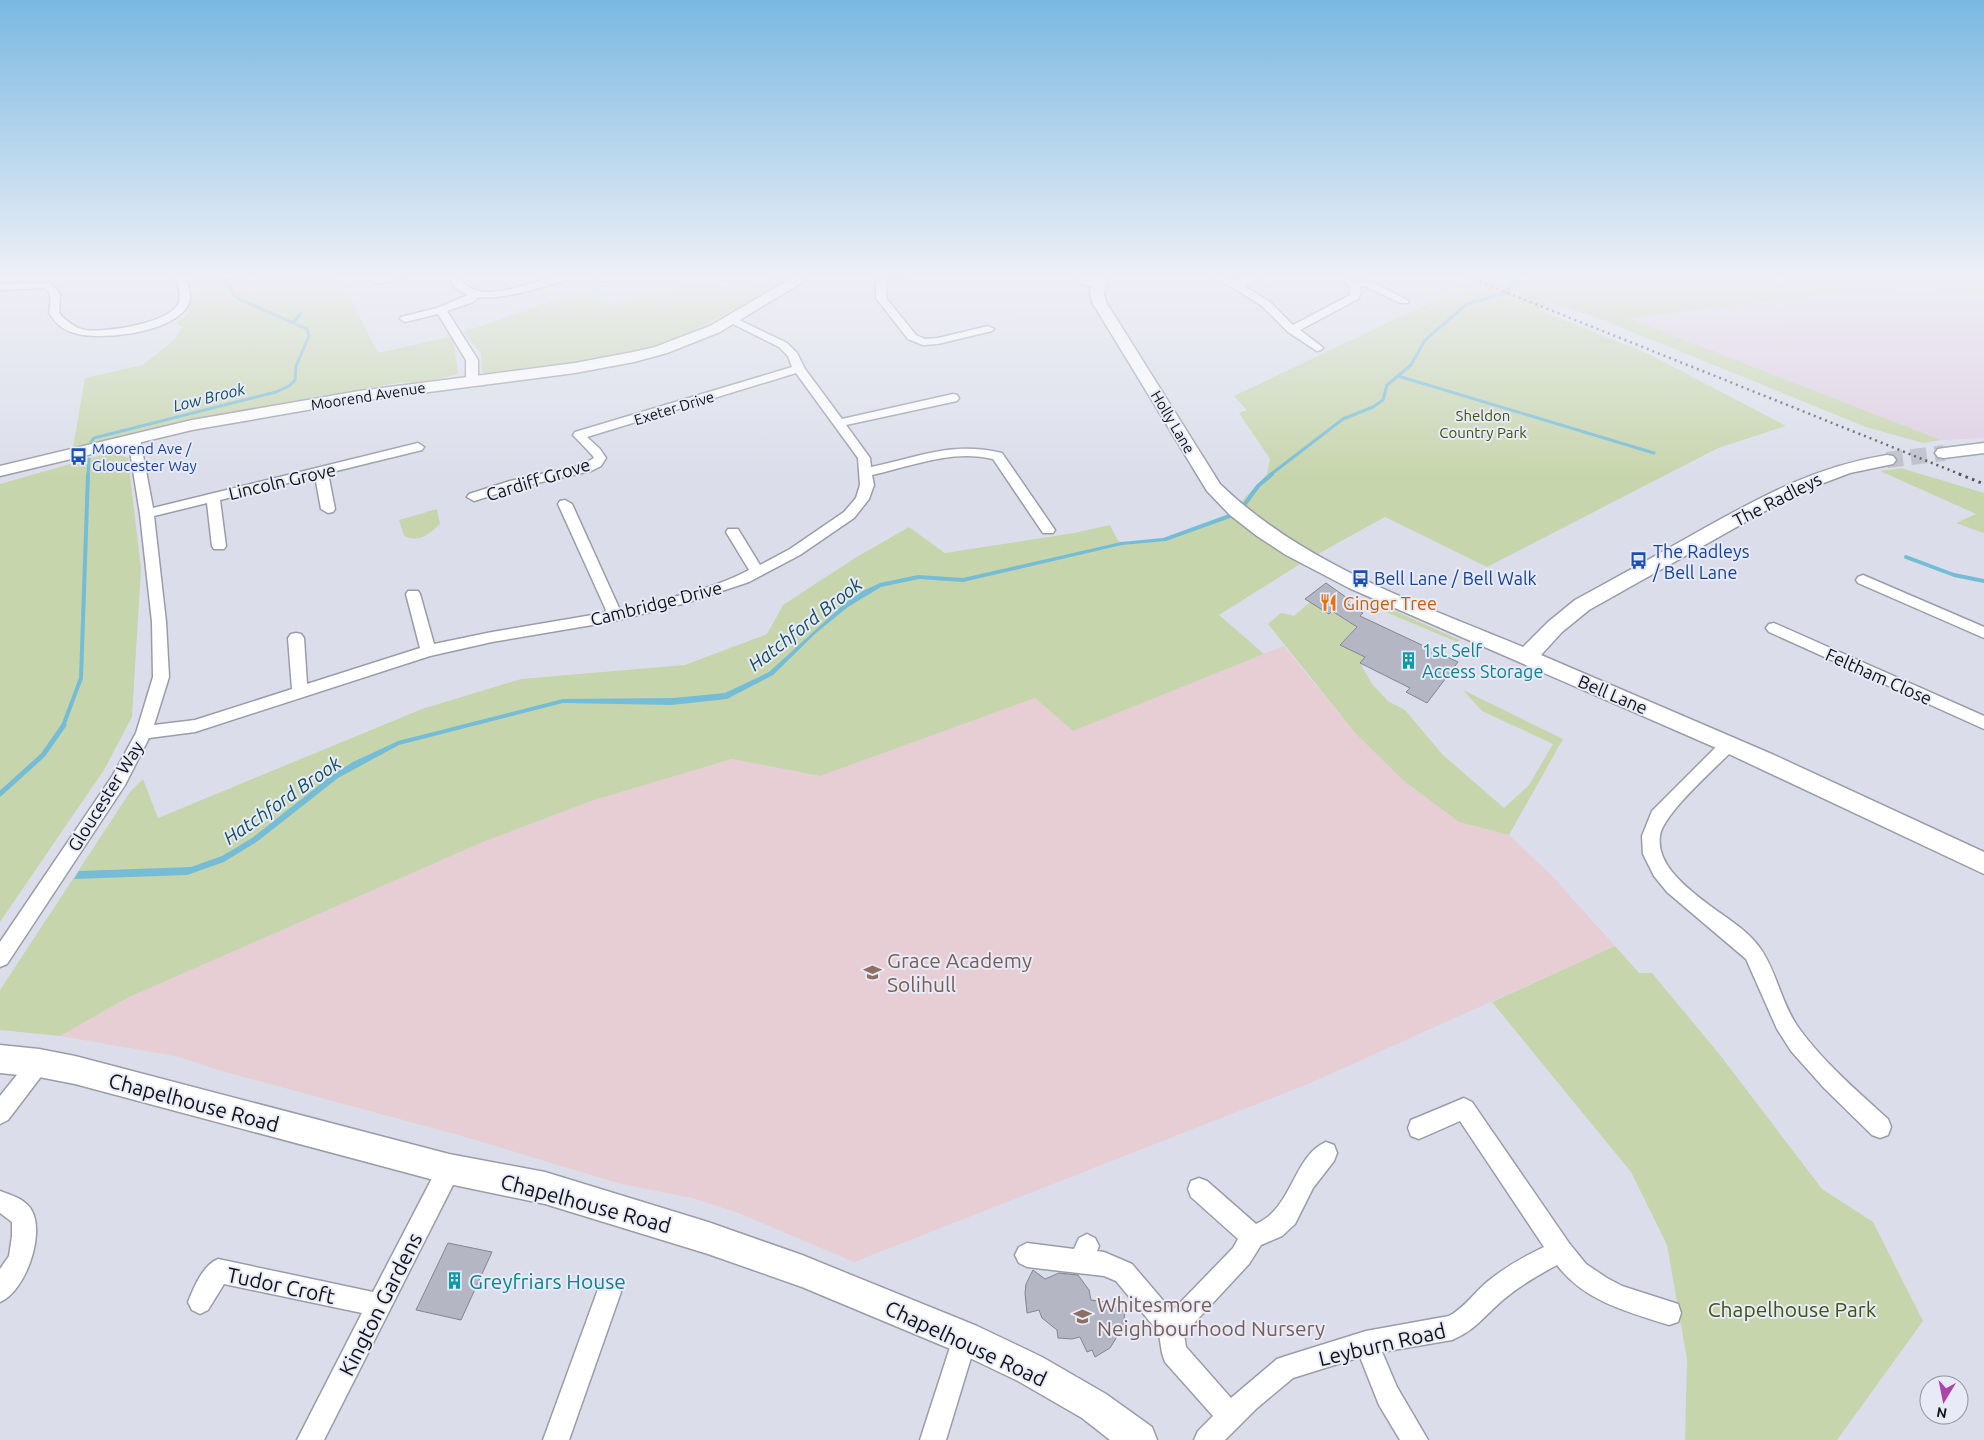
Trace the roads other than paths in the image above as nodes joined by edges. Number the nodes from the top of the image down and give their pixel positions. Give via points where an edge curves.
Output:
1 (461, 342) edge
2 (683, 342) edge
3 (777, 342) edge
4 (1125, 342) edge
5 (1309, 342) edge
6 (1317, 348) dead end
7 (799, 369) junction
8 (472, 381) junction
9 (965, 408) dead end
10 (840, 424) junction
11 (134, 439) junction
12 (418, 447) dead end
13 (1984, 448) edge
14 (1944, 453) tunnel mouth
15 (998, 456) joint
16 (600, 458) joint
17 (1887, 460) tunnel mouth
18 (0, 471) edge
19 (321, 472) junction
20 (867, 472) junction
21 (213, 497) junction
22 (474, 497) dead end
23 (565, 504) dead end
24 (328, 508) dead end
25 (147, 514) junction
26 (1240, 515) joint
27 (1048, 530) dead end
28 (733, 532) dead end
29 (219, 546) dead end
30 (757, 572) junction
31 (1861, 579) dead end
32 (413, 594) dead end
33 (610, 617) junction
34 (1774, 628) dead end
35 (1984, 633) edge
36 (296, 638) dead end
37 (428, 651) junction
38 (1526, 657) junction
39 (300, 692) junction
40 (1984, 723) edge
41 (144, 733) junction
42 (1730, 743) junction
43 (1984, 864) edge
44 (0, 958) edge
45 (0, 1059) edge
46 (38, 1063) junction
47 (0, 1113) edge
48 (1880, 1127) dead end
49 (1419, 1128) dead end
50 (1326, 1153) dead end
51 (450, 1169) junction
52 (1199, 1189) dead end
53 (0, 1202) edge
54 (1253, 1237) junction
55 (1561, 1251) junction
56 (1027, 1255) dead end
57 (0, 1290) edge
58 (609, 1292) dead end
59 (200, 1302) dead end
60 (379, 1305) junction
61 (1669, 1313) dead end
62 (1171, 1330) junction
63 (965, 1338) junction
64 (1366, 1343) junction
65 (1231, 1418) junction
66 (310, 1440) edge
67 (556, 1440) edge
68 (933, 1440) edge
69 (1138, 1440) edge
70 (1207, 1440) edge
71 (1415, 1440) edge

1 - 8 street via 472,360
2 - 8 street, Moorend Avenue via 634,357 575,368
3 - 7 street via 793,355
4 - 26 street, Holly Lane via 1213,487
5 - 6 street
7 - 10 street
7 - 16 street, Exeter Drive via 579,435
8 - 11 street, Moorend Avenue via 359,396
9 - 10 street via 953,393
10 - 20 street via 864,458
11 - 18 street, Moorend Avenue
11 - 25 street, Gloucester Way
12 - 19 street, Lincoln Grove
13 - 14 street
15 - 20 street via 985,452 938,455
15 - 27 street
16 - 22 street, Cardiff Grove via 586,468
17 - 38 street, The Radleys via 1838,470 1777,496 1582,605
19 - 21 street, Lincoln Grove
19 - 24 street
20 - 30 street, Cambridge Drive via 862,499 849,515 795,552
21 - 25 street, Lincoln Grove
21 - 29 street
23 - 33 street via 614,610
25 - 41 street, Gloucester Way via 159,622 161,676
26 - 38 street, Bell Lane via 1294,552 1367,588
28 - 30 street
30 - 33 street, Cambridge Drive via 680,600
31 - 35 street
32 - 37 street
33 - 37 street, Cambridge Drive
34 - 40 street, Feltham Close
36 - 39 street
37 - 39 street, Cambridge Drive
38 - 42 street, Bell Lane
39 - 41 street, Cambridge Drive via 195,726
41 - 44 street, Gloucester Way via 119,780
42 - 43 street, Bell Lane
42 - 48 street via 1658,816 1652,827 1650,843 1654,859 1664,876 1687,900 1722,925 1753,954 1788,1030 1821,1070
45 - 46 street, Chapelhouse Road
46 - 47 street
46 - 51 street, Chapelhouse Road
49 - 55 street via 1464,1109
50 - 54 street via 1306,1179 1289,1215 1269,1232
51 - 60 street, Kington Gardens
51 - 63 street, Chapelhouse Road via 545,1188 708,1238
52 - 54 street
53 - 57 street via 12,1207 23,1218 24,1236 20,1260
54 - 62 street via 1241,1256
55 - 61 street via 1577,1271 1607,1292
55 - 64 street, Leyburn Road via 1522,1270 1466,1320 1452,1328
56 - 62 street via 1084,1254 1124,1272
58 - 67 street
59 - 60 street, Tudor Croft via 218,1271
60 - 66 street, Kington Gardens
62 - 65 street via 1174,1353
63 - 68 street
63 - 69 street, Chapelhouse Road via 1038,1373 1094,1406
64 - 65 street, Leyburn Road via 1286,1368 1248,1399
64 - 71 street via 1388,1396
65 - 70 street, Leyburn Road

